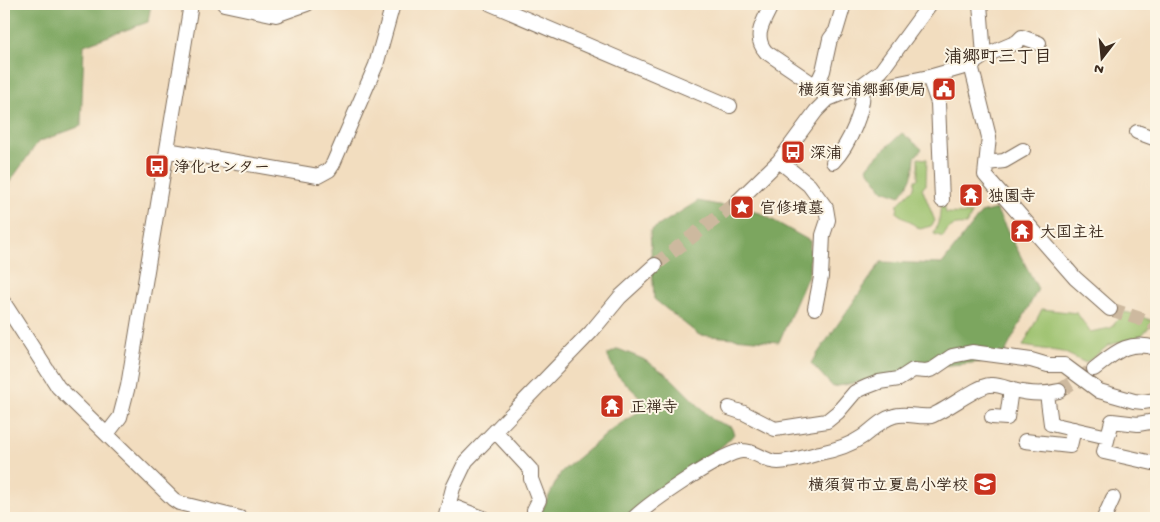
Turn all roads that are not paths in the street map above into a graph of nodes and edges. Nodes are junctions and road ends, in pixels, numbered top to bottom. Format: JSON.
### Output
{"nodes":[{"id":1,"x":191,"y":4,"type":"edge"},
{"id":2,"x":224,"y":4,"type":"edge"},
{"id":3,"x":307,"y":4,"type":"edge"},
{"id":4,"x":393,"y":4,"type":"edge"},
{"id":5,"x":491,"y":4,"type":"edge"},
{"id":6,"x":772,"y":4,"type":"edge"},
{"id":7,"x":844,"y":4,"type":"edge"},
{"id":8,"x":930,"y":4,"type":"edge"},
{"id":9,"x":980,"y":4,"type":"edge"},
{"id":10,"x":1039,"y":43,"type":"dead end"},
{"id":11,"x":984,"y":56,"type":"junction"},
{"id":12,"x":970,"y":65,"type":"junction"},
{"id":13,"x":929,"y":78,"type":"junction"},
{"id":14,"x":864,"y":84,"type":"junction"},
{"id":15,"x":816,"y":86,"type":"junction"},
{"id":16,"x":828,"y":99,"type":"junction"},
{"id":17,"x":730,"y":106,"type":"dead end"},
{"id":18,"x":1137,"y":132,"type":"dead end"},
{"id":19,"x":1156,"y":139,"type":"edge"},
{"id":20,"x":167,"y":150,"type":"junction"},
{"id":21,"x":1024,"y":150,"type":"dead end"},
{"id":22,"x":779,"y":161,"type":"junction"},
{"id":23,"x":833,"y":162,"type":"dead end"},
{"id":24,"x":987,"y":163,"type":"junction"},
{"id":25,"x":942,"y":200,"type":"dead end"},
{"id":26,"x":738,"y":202,"type":"tunnel mouth"},
{"id":27,"x":655,"y":265,"type":"tunnel mouth"},
{"id":28,"x":4,"y":303,"type":"edge"},
{"id":29,"x":815,"y":308,"type":"dead end"},
{"id":30,"x":1110,"y":309,"type":"tunnel mouth"},
{"id":31,"x":1156,"y":346,"type":"edge"},
{"id":32,"x":1094,"y":369,"type":"tunnel mouth"},
{"id":33,"x":1011,"y":389,"type":"junction"},
{"id":34,"x":1156,"y":400,"type":"edge"},
{"id":35,"x":729,"y":408,"type":"dead end"},
{"id":36,"x":992,"y":417,"type":"dead end"},
{"id":37,"x":1156,"y":424,"type":"edge"},
{"id":38,"x":1074,"y":429,"type":"junction"},
{"id":39,"x":495,"y":430,"type":"junction"},
{"id":40,"x":107,"y":434,"type":"junction"},
{"id":41,"x":1108,"y":437,"type":"junction"},
{"id":42,"x":1025,"y":441,"type":"dead end"},
{"id":43,"x":1156,"y":461,"type":"edge"},
{"id":44,"x":1112,"y":498,"type":"dead end"},
{"id":45,"x":534,"y":510,"type":"dead end"},
{"id":46,"x":447,"y":512,"type":"edge"},
{"id":47,"x":198,"y":513,"type":"edge"},
{"id":48,"x":240,"y":518,"type":"edge"},
{"id":49,"x":483,"y":518,"type":"edge"},
{"id":50,"x":634,"y":518,"type":"edge"},
{"id":51,"x":1104,"y":518,"type":"edge"}],
"edges":[{"from":1,"to":20,"type":"street"},
{"from":2,"to":3,"type":"street"},
{"from":4,"to":20,"type":"street"},
{"from":5,"to":17,"type":"street"},
{"from":6,"to":15,"type":"street"},
{"from":7,"to":15,"type":"street"},
{"from":8,"to":14,"type":"street"},
{"from":9,"to":11,"type":"street"},
{"from":10,"to":11,"type":"street"},
{"from":11,"to":12,"type":"street"},
{"from":12,"to":13,"type":"street"},
{"from":12,"to":24,"type":"street"},
{"from":13,"to":14,"type":"street"},
{"from":13,"to":25,"type":"street"},
{"from":14,"to":16,"type":"street"},
{"from":14,"to":23,"type":"street"},
{"from":15,"to":16,"type":"street"},
{"from":16,"to":22,"type":"street"},
{"from":18,"to":19,"type":"street"},
{"from":20,"to":40,"type":"street"},
{"from":21,"to":24,"type":"street"},
{"from":22,"to":26,"type":"street"},
{"from":22,"to":29,"type":"street"},
{"from":24,"to":30,"type":"street"},
{"from":27,"to":39,"type":"street"},
{"from":28,"to":40,"type":"street"},
{"from":31,"to":32,"type":"street"},
{"from":33,"to":36,"type":"street"},
{"from":33,"to":38,"type":"street"},
{"from":33,"to":50,"type":"street"},
{"from":34,"to":35,"type":"street"},
{"from":37,"to":41,"type":"street"},
{"from":38,"to":41,"type":"street"},
{"from":38,"to":42,"type":"street"},
{"from":39,"to":45,"type":"street"},
{"from":39,"to":46,"type":"street"},
{"from":40,"to":47,"type":"street"},
{"from":41,"to":43,"type":"street"},
{"from":44,"to":51,"type":"street"},
{"from":46,"to":49,"type":"street"},
{"from":47,"to":48,"type":"street"}]}
